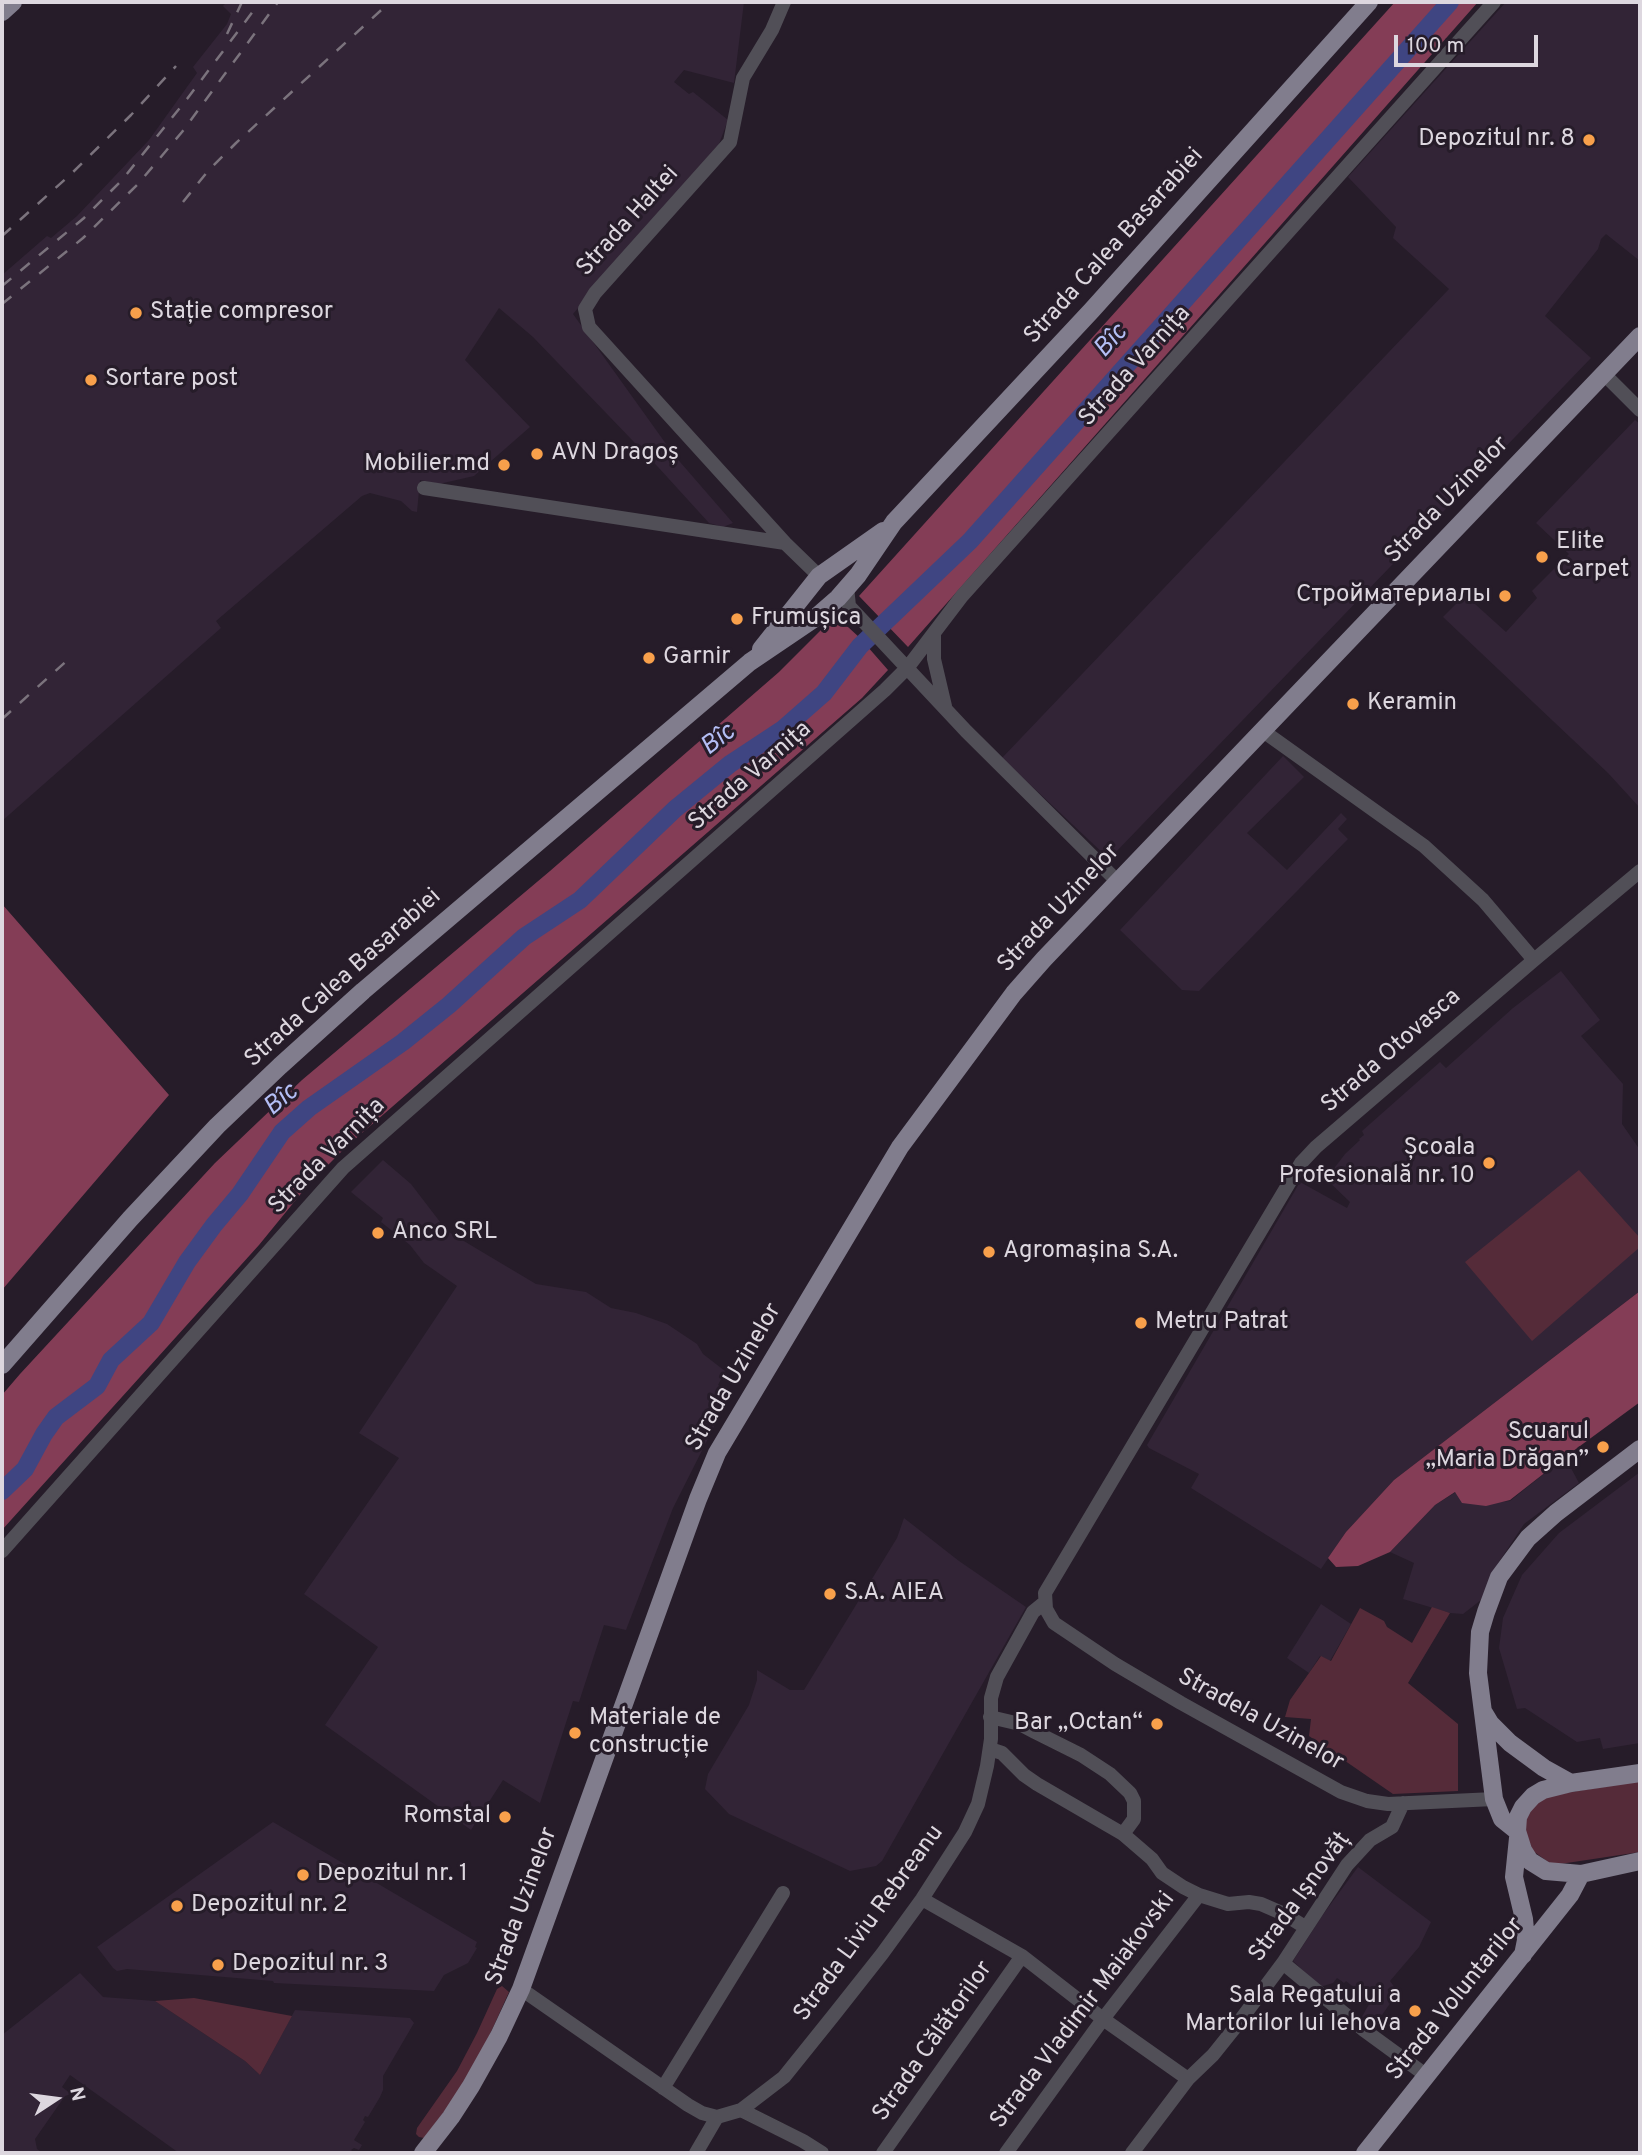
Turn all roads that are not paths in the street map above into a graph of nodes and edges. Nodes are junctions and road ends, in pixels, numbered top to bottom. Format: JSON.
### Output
{"nodes":[{"id":1,"x":13,"y":2,"type":"edge"},
{"id":2,"x":784,"y":2,"type":"edge"},
{"id":3,"x":1369,"y":2,"type":"edge"},
{"id":4,"x":1494,"y":2,"type":"edge"},
{"id":5,"x":2,"y":12,"type":"edge"},
{"id":6,"x":1640,"y":336,"type":"edge"},
{"id":7,"x":1603,"y":373,"type":"junction"},
{"id":8,"x":1640,"y":410,"type":"edge"},
{"id":9,"x":424,"y":488,"type":"dead end"},
{"id":10,"x":894,"y":522,"type":"junction"},
{"id":11,"x":785,"y":543,"type":"junction"},
{"id":12,"x":820,"y":577,"type":"junction"},
{"id":13,"x":847,"y":587,"type":"junction"},
{"id":14,"x":829,"y":606,"type":"junction"},
{"id":15,"x":852,"y":610,"type":"junction"},
{"id":16,"x":934,"y":632,"type":"junction"},
{"id":17,"x":750,"y":662,"type":"junction"},
{"id":18,"x":903,"y":663,"type":"junction"},
{"id":19,"x":885,"y":690,"type":"junction"},
{"id":20,"x":929,"y":692,"type":"junction"},
{"id":21,"x":947,"y":710,"type":"junction"},
{"id":22,"x":1263,"y":731,"type":"junction"},
{"id":23,"x":1640,"y":871,"type":"edge"},
{"id":24,"x":1118,"y":882,"type":"junction"},
{"id":25,"x":1534,"y":960,"type":"junction"},
{"id":26,"x":2,"y":1365,"type":"edge"},
{"id":27,"x":1640,"y":1449,"type":"edge"},
{"id":28,"x":2,"y":1551,"type":"edge"},
{"id":29,"x":1045,"y":1598,"type":"junction"},
{"id":30,"x":1481,"y":1707,"type":"junction"},
{"id":31,"x":990,"y":1717,"type":"junction"},
{"id":32,"x":990,"y":1749,"type":"junction"},
{"id":33,"x":1640,"y":1773,"type":"edge"},
{"id":34,"x":1571,"y":1783,"type":"junction"},
{"id":35,"x":1533,"y":1796,"type":"junction"},
{"id":36,"x":1494,"y":1799,"type":"junction"},
{"id":37,"x":1403,"y":1803,"type":"junction"},
{"id":38,"x":1123,"y":1834,"type":"junction"},
{"id":39,"x":1517,"y":1835,"type":"junction"},
{"id":40,"x":1640,"y":1861,"type":"edge"},
{"id":41,"x":1581,"y":1874,"type":"junction"},
{"id":42,"x":783,"y":1893,"type":"dead end"},
{"id":43,"x":1199,"y":1895,"type":"junction"},
{"id":44,"x":922,"y":1899,"type":"junction"},
{"id":45,"x":1305,"y":1927,"type":"junction"},
{"id":46,"x":1523,"y":1955,"type":"junction"},
{"id":47,"x":1022,"y":1956,"type":"junction"},
{"id":48,"x":1283,"y":1962,"type":"junction"},
{"id":49,"x":521,"y":1989,"type":"junction"},
{"id":50,"x":1103,"y":2020,"type":"junction"},
{"id":51,"x":1427,"y":2076,"type":"junction"},
{"id":52,"x":1188,"y":2079,"type":"junction"},
{"id":53,"x":663,"y":2088,"type":"junction"},
{"id":54,"x":741,"y":2110,"type":"junction"},
{"id":55,"x":717,"y":2117,"type":"junction"},
{"id":56,"x":423,"y":2153,"type":"edge"},
{"id":57,"x":696,"y":2153,"type":"edge"},
{"id":58,"x":822,"y":2153,"type":"edge"},
{"id":59,"x":883,"y":2153,"type":"edge"},
{"id":60,"x":1006,"y":2153,"type":"edge"},
{"id":61,"x":1132,"y":2153,"type":"edge"},
{"id":62,"x":1365,"y":2153,"type":"edge"}],
"edges":[{"from":1,"to":5,"type":"main road"},
{"from":2,"to":11,"type":"street","name":"Strada Haltei"},
{"from":3,"to":10,"type":"main road","name":"Strada Calea Basarabiei"},
{"from":4,"to":16,"type":"street","name":"Strada Varnița"},
{"from":6,"to":7,"type":"main road","name":"Strada Uzinelor"},
{"from":7,"to":8,"type":"street"},
{"from":7,"to":22,"type":"main road","name":"Strada Uzinelor"},
{"from":9,"to":11,"type":"street"},
{"from":10,"to":12,"type":"main road","name":"Strada Calea Basarabiei"},
{"from":10,"to":13,"type":"main road","name":"Strada Calea Basarabiei"},
{"from":11,"to":12,"type":"street","name":"Strada Haltei"},
{"from":12,"to":13,"type":"main road"},
{"from":12,"to":14,"type":"main road"},
{"from":12,"to":17,"type":"main road","name":"Strada Calea Basarabiei"},
{"from":13,"to":14,"type":"main road","name":"Strada Calea Basarabiei"},
{"from":13,"to":15,"type":"street"},
{"from":14,"to":15,"type":"street"},
{"from":14,"to":17,"type":"main road","name":"Strada Calea Basarabiei"},
{"from":15,"to":18,"type":"street"},
{"from":16,"to":18,"type":"street","name":"Strada Varnița"},
{"from":16,"to":21,"type":"street"},
{"from":17,"to":26,"type":"main road","name":"Strada Calea Basarabiei"},
{"from":18,"to":19,"type":"street","name":"Strada Varnița"},
{"from":18,"to":20,"type":"street"},
{"from":19,"to":20,"type":"street"},
{"from":19,"to":28,"type":"street","name":"Strada Varnița"},
{"from":20,"to":21,"type":"street"},
{"from":21,"to":24,"type":"street"},
{"from":22,"to":24,"type":"main road","name":"Strada Uzinelor"},
{"from":22,"to":25,"type":"street"},
{"from":23,"to":25,"type":"street","name":"Strada Otovasca"},
{"from":24,"to":49,"type":"main road","name":"Strada Uzinelor"},
{"from":25,"to":29,"type":"street","name":"Strada Otovasca"},
{"from":27,"to":30,"type":"main road"},
{"from":29,"to":31,"type":"street","name":"Strada Liviu Rebreanu"},
{"from":29,"to":37,"type":"street","name":"Stradela Uzinelor"},
{"from":30,"to":34,"type":"main road"},
{"from":30,"to":36,"type":"main road"},
{"from":31,"to":32,"type":"street","name":"Strada Liviu Rebreanu"},
{"from":31,"to":38,"type":"street"},
{"from":32,"to":38,"type":"street"},
{"from":32,"to":44,"type":"street","name":"Strada Liviu Rebreanu"},
{"from":33,"to":34,"type":"main road"},
{"from":34,"to":35,"type":"main road"},
{"from":35,"to":36,"type":"main road"},
{"from":35,"to":39,"type":"main road"},
{"from":36,"to":37,"type":"street","name":"Stradela Uzinelor"},
{"from":36,"to":39,"type":"main road"},
{"from":37,"to":45,"type":"street","name":"Strada Ișnovăț"},
{"from":38,"to":43,"type":"street"},
{"from":39,"to":41,"type":"main road"},
{"from":39,"to":46,"type":"main road"},
{"from":40,"to":41,"type":"main road"},
{"from":41,"to":46,"type":"main road","name":"Strada Voluntarilor"},
{"from":42,"to":53,"type":"street"},
{"from":43,"to":45,"type":"street"},
{"from":43,"to":50,"type":"street","name":"Strada Vladimir Maiakovski"},
{"from":44,"to":47,"type":"street"},
{"from":44,"to":54,"type":"street","name":"Strada Liviu Rebreanu"},
{"from":45,"to":48,"type":"street","name":"Strada Ișnovăț"},
{"from":46,"to":51,"type":"main road","name":"Strada Voluntarilor"},
{"from":47,"to":50,"type":"street"},
{"from":47,"to":59,"type":"street","name":"Strada Călătorilor"},
{"from":48,"to":51,"type":"street"},
{"from":48,"to":52,"type":"street","name":"Strada Ișnovăț"},
{"from":49,"to":53,"type":"street"},
{"from":49,"to":56,"type":"main road","name":"Strada Uzinelor"},
{"from":50,"to":52,"type":"street"},
{"from":50,"to":60,"type":"street","name":"Strada Vladimir Maiakovski"},
{"from":51,"to":62,"type":"main road","name":"Strada Voluntarilor"},
{"from":52,"to":61,"type":"street","name":"Strada Ișnovăț"},
{"from":53,"to":55,"type":"street"},
{"from":54,"to":55,"type":"street","name":"Strada Liviu Rebreanu"},
{"from":54,"to":58,"type":"street"},
{"from":55,"to":57,"type":"street"}]}
